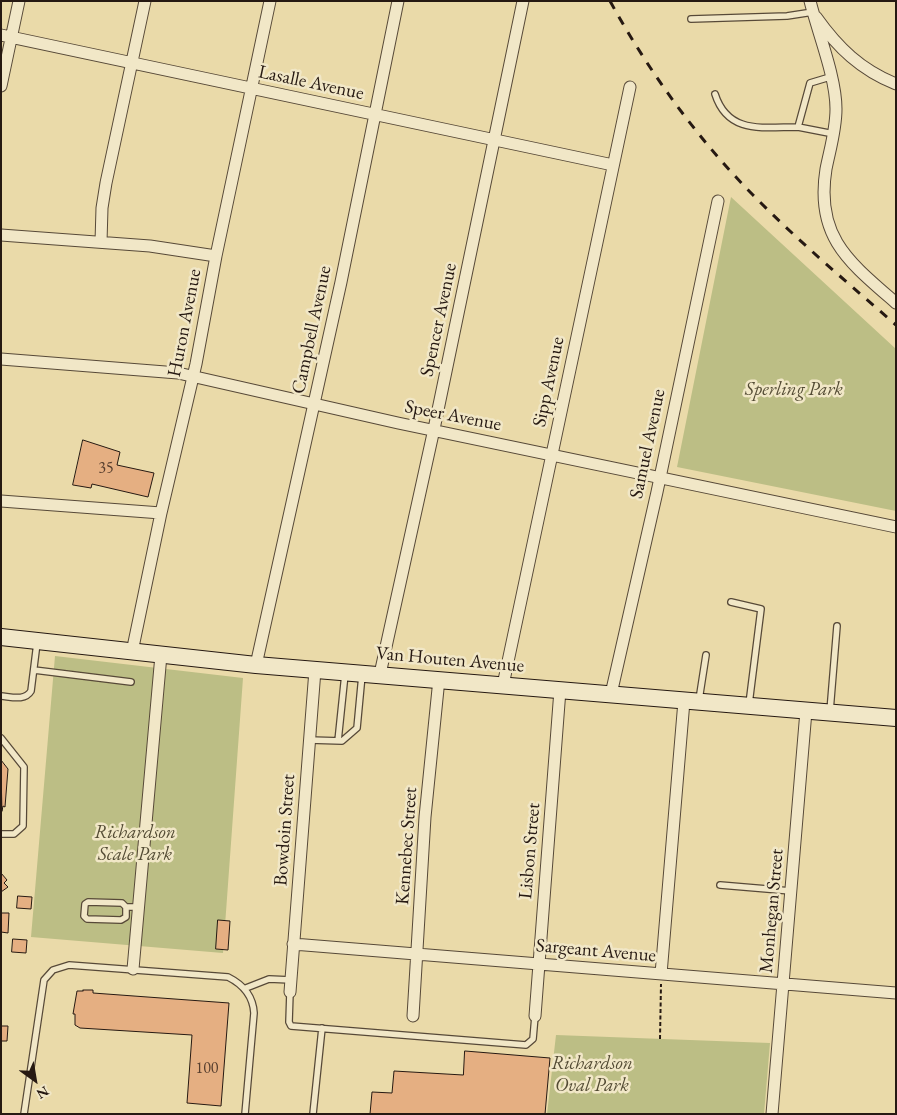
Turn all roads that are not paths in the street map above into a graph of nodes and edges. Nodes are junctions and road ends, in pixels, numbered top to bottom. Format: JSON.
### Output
{"nodes":[{"id":1,"x":19,"y":1,"type":"edge"},
{"id":2,"x":145,"y":1,"type":"edge"},
{"id":3,"x":270,"y":1,"type":"edge"},
{"id":4,"x":398,"y":1,"type":"edge"},
{"id":5,"x":523,"y":1,"type":"edge"},
{"id":6,"x":811,"y":7,"type":"edge"},
{"id":7,"x":691,"y":19,"type":"dead end"},
{"id":8,"x":6,"y":36,"type":"edge"},
{"id":9,"x":132,"y":62,"type":"junction"},
{"id":10,"x":830,"y":77,"type":"junction"},
{"id":11,"x":896,"y":84,"type":"edge"},
{"id":12,"x":1,"y":86,"type":"edge"},
{"id":13,"x":630,"y":87,"type":"dead end"},
{"id":14,"x":252,"y":88,"type":"junction"},
{"id":15,"x":715,"y":94,"type":"dead end"},
{"id":16,"x":374,"y":114,"type":"junction"},
{"id":17,"x":798,"y":127,"type":"junction"},
{"id":18,"x":834,"y":134,"type":"junction"},
{"id":19,"x":495,"y":140,"type":"junction"},
{"id":20,"x":613,"y":165,"type":"junction"},
{"id":21,"x":718,"y":201,"type":"dead end"},
{"id":22,"x":1,"y":235,"type":"edge"},
{"id":23,"x":101,"y":242,"type":"junction"},
{"id":24,"x":216,"y":256,"type":"junction"},
{"id":25,"x":896,"y":303,"type":"edge"},
{"id":26,"x":1,"y":359,"type":"edge"},
{"id":27,"x":192,"y":376,"type":"junction"},
{"id":28,"x":315,"y":402,"type":"junction"},
{"id":29,"x":434,"y":429,"type":"junction"},
{"id":30,"x":551,"y":454,"type":"junction"},
{"id":31,"x":660,"y":476,"type":"junction"},
{"id":32,"x":1,"y":501,"type":"edge"},
{"id":33,"x":161,"y":513,"type":"junction"},
{"id":34,"x":896,"y":527,"type":"edge"},
{"id":35,"x":731,"y":602,"type":"dead end"},
{"id":36,"x":837,"y":626,"type":"dead end"},
{"id":37,"x":1,"y":637,"type":"edge"},
{"id":38,"x":37,"y":640,"type":"junction"},
{"id":39,"x":132,"y":652,"type":"junction"},
{"id":40,"x":706,"y":654,"type":"dead end"},
{"id":41,"x":161,"y":655,"type":"junction"},
{"id":42,"x":256,"y":665,"type":"junction"},
{"id":43,"x":34,"y":670,"type":"junction"},
{"id":44,"x":315,"y":670,"type":"junction"},
{"id":45,"x":345,"y":672,"type":"junction"},
{"id":46,"x":362,"y":673,"type":"junction"},
{"id":47,"x":380,"y":674,"type":"junction"},
{"id":48,"x":439,"y":679,"type":"junction"},
{"id":49,"x":131,"y":682,"type":"dead end"},
{"id":50,"x":503,"y":685,"type":"junction"},
{"id":51,"x":560,"y":690,"type":"junction"},
{"id":52,"x":611,"y":694,"type":"junction"},
{"id":53,"x":1,"y":696,"type":"edge"},
{"id":54,"x":691,"y":701,"type":"junction"},
{"id":55,"x":749,"y":706,"type":"junction"},
{"id":56,"x":806,"y":711,"type":"junction"},
{"id":57,"x":829,"y":713,"type":"junction"},
{"id":58,"x":896,"y":718,"type":"edge"},
{"id":59,"x":1,"y":738,"type":"edge"},
{"id":60,"x":309,"y":740,"type":"junction"},
{"id":61,"x":338,"y":741,"type":"junction"},
{"id":62,"x":1,"y":834,"type":"edge"},
{"id":63,"x":720,"y":885,"type":"dead end"},
{"id":64,"x":791,"y":892,"type":"junction"},
{"id":65,"x":126,"y":907,"type":"junction"},
{"id":66,"x":138,"y":907,"type":"junction"},
{"id":67,"x":293,"y":944,"type":"junction"},
{"id":68,"x":417,"y":954,"type":"junction"},
{"id":69,"x":538,"y":964,"type":"junction"},
{"id":70,"x":133,"y":969,"type":"junction"},
{"id":71,"x":661,"y":974,"type":"junction"},
{"id":72,"x":291,"y":980,"type":"junction"},
{"id":73,"x":784,"y":984,"type":"junction"},
{"id":74,"x":246,"y":988,"type":"junction"},
{"id":75,"x":290,"y":992,"type":"joint"},
{"id":76,"x":896,"y":993,"type":"edge"},
{"id":77,"x":413,"y":1016,"type":"dead end"},
{"id":78,"x":535,"y":1016,"type":"joint"},
{"id":79,"x":322,"y":1028,"type":"junction"},
{"id":80,"x":24,"y":1114,"type":"edge"},
{"id":81,"x":245,"y":1114,"type":"edge"},
{"id":82,"x":313,"y":1114,"type":"edge"},
{"id":83,"x":772,"y":1114,"type":"edge"}],
"edges":[{"from":1,"to":8,"type":"street"},
{"from":2,"to":9,"type":"street"},
{"from":3,"to":14,"type":"street","name":"Huron Avenue"},
{"from":4,"to":16,"type":"street","name":"Campbell Avenue"},
{"from":5,"to":19,"type":"street","name":"Spencer Avenue"},
{"from":6,"to":7,"type":"lane"},
{"from":6,"to":10,"type":"street"},
{"from":6,"to":11,"type":"street"},
{"from":8,"to":9,"type":"street","name":"Lasalle Avenue"},
{"from":8,"to":12,"type":"street"},
{"from":9,"to":14,"type":"street","name":"Lasalle Avenue"},
{"from":9,"to":23,"type":"street"},
{"from":10,"to":17,"type":"lane"},
{"from":10,"to":18,"type":"street"},
{"from":13,"to":20,"type":"street","name":"Sipp Avenue"},
{"from":14,"to":16,"type":"street","name":"Lasalle Avenue"},
{"from":14,"to":24,"type":"street","name":"Huron Avenue"},
{"from":15,"to":17,"type":"lane"},
{"from":16,"to":19,"type":"street","name":"Lasalle Avenue"},
{"from":16,"to":28,"type":"street","name":"Campbell Avenue"},
{"from":17,"to":18,"type":"lane"},
{"from":18,"to":25,"type":"street"},
{"from":19,"to":20,"type":"street","name":"Lasalle Avenue"},
{"from":19,"to":29,"type":"street","name":"Spencer Avenue"},
{"from":20,"to":30,"type":"street","name":"Sipp Avenue"},
{"from":21,"to":31,"type":"street","name":"Samuel Avenue"},
{"from":22,"to":23,"type":"street"},
{"from":23,"to":24,"type":"street"},
{"from":24,"to":27,"type":"street","name":"Huron Avenue"},
{"from":26,"to":27,"type":"street","name":"Speer Avenue"},
{"from":27,"to":28,"type":"street","name":"Speer Avenue"},
{"from":27,"to":33,"type":"street","name":"Huron Avenue"},
{"from":28,"to":29,"type":"street","name":"Speer Avenue"},
{"from":28,"to":42,"type":"street","name":"Campbell Avenue"},
{"from":29,"to":30,"type":"street","name":"Speer Avenue"},
{"from":29,"to":47,"type":"street","name":"Spencer Avenue"},
{"from":30,"to":31,"type":"street","name":"Speer Avenue"},
{"from":30,"to":50,"type":"street","name":"Sipp Avenue"},
{"from":31,"to":34,"type":"street","name":"Speer Avenue"},
{"from":31,"to":52,"type":"street","name":"Samuel Avenue"},
{"from":32,"to":33,"type":"street"},
{"from":33,"to":39,"type":"street","name":"Huron Avenue"},
{"from":35,"to":55,"type":"lane"},
{"from":36,"to":57,"type":"lane"},
{"from":37,"to":38,"type":"main road","name":"Van Houten Avenue"},
{"from":38,"to":39,"type":"main road","name":"Van Houten Avenue"},
{"from":38,"to":43,"type":"lane"},
{"from":39,"to":41,"type":"main road","name":"Van Houten Avenue"},
{"from":40,"to":54,"type":"lane"},
{"from":41,"to":42,"type":"main road","name":"Van Houten Avenue"},
{"from":41,"to":66,"type":"street"},
{"from":42,"to":44,"type":"main road","name":"Van Houten Avenue"},
{"from":43,"to":49,"type":"lane"},
{"from":43,"to":53,"type":"lane"},
{"from":44,"to":45,"type":"main road","name":"Van Houten Avenue"},
{"from":44,"to":60,"type":"street","name":"Bowdoin Street"},
{"from":45,"to":46,"type":"main road","name":"Van Houten Avenue"},
{"from":45,"to":61,"type":"lane"},
{"from":46,"to":47,"type":"main road","name":"Van Houten Avenue"},
{"from":46,"to":61,"type":"lane"},
{"from":47,"to":48,"type":"main road","name":"Van Houten Avenue"},
{"from":48,"to":50,"type":"main road","name":"Van Houten Avenue"},
{"from":48,"to":68,"type":"street","name":"Kennebec Street"},
{"from":50,"to":51,"type":"main road","name":"Van Houten Avenue"},
{"from":51,"to":52,"type":"main road","name":"Van Houten Avenue"},
{"from":51,"to":69,"type":"street","name":"Lisbon Street"},
{"from":52,"to":54,"type":"main road","name":"Van Houten Avenue"},
{"from":54,"to":55,"type":"main road","name":"Van Houten Avenue"},
{"from":54,"to":71,"type":"street"},
{"from":55,"to":56,"type":"main road","name":"Van Houten Avenue"},
{"from":56,"to":57,"type":"main road","name":"Van Houten Avenue"},
{"from":56,"to":64,"type":"street","name":"Monhegan Street"},
{"from":57,"to":58,"type":"main road","name":"Van Houten Avenue"},
{"from":59,"to":62,"type":"lane"},
{"from":60,"to":61,"type":"lane"},
{"from":60,"to":67,"type":"street","name":"Bowdoin Street"},
{"from":63,"to":64,"type":"lane"},
{"from":64,"to":73,"type":"street","name":"Monhegan Street"},
{"from":65,"to":65,"type":"lane"},
{"from":65,"to":66,"type":"lane"},
{"from":66,"to":70,"type":"street"},
{"from":67,"to":68,"type":"street","name":"Sargeant Avenue"},
{"from":67,"to":72,"type":"street","name":"Bowdoin Street"},
{"from":68,"to":69,"type":"street","name":"Sargeant Avenue"},
{"from":68,"to":77,"type":"street","name":"Kennebec Street"},
{"from":69,"to":71,"type":"street","name":"Sargeant Avenue"},
{"from":69,"to":78,"type":"street","name":"Lisbon Street"},
{"from":70,"to":74,"type":"lane"},
{"from":70,"to":80,"type":"lane"},
{"from":71,"to":73,"type":"street","name":"Sargeant Avenue"},
{"from":72,"to":74,"type":"lane"},
{"from":72,"to":75,"type":"street","name":"Bowdoin Street"},
{"from":73,"to":76,"type":"street","name":"Sargeant Avenue"},
{"from":73,"to":83,"type":"street","name":"Monhegan Street"},
{"from":74,"to":81,"type":"lane"},
{"from":75,"to":79,"type":"lane"},
{"from":78,"to":79,"type":"lane"},
{"from":79,"to":82,"type":"lane"}]}
